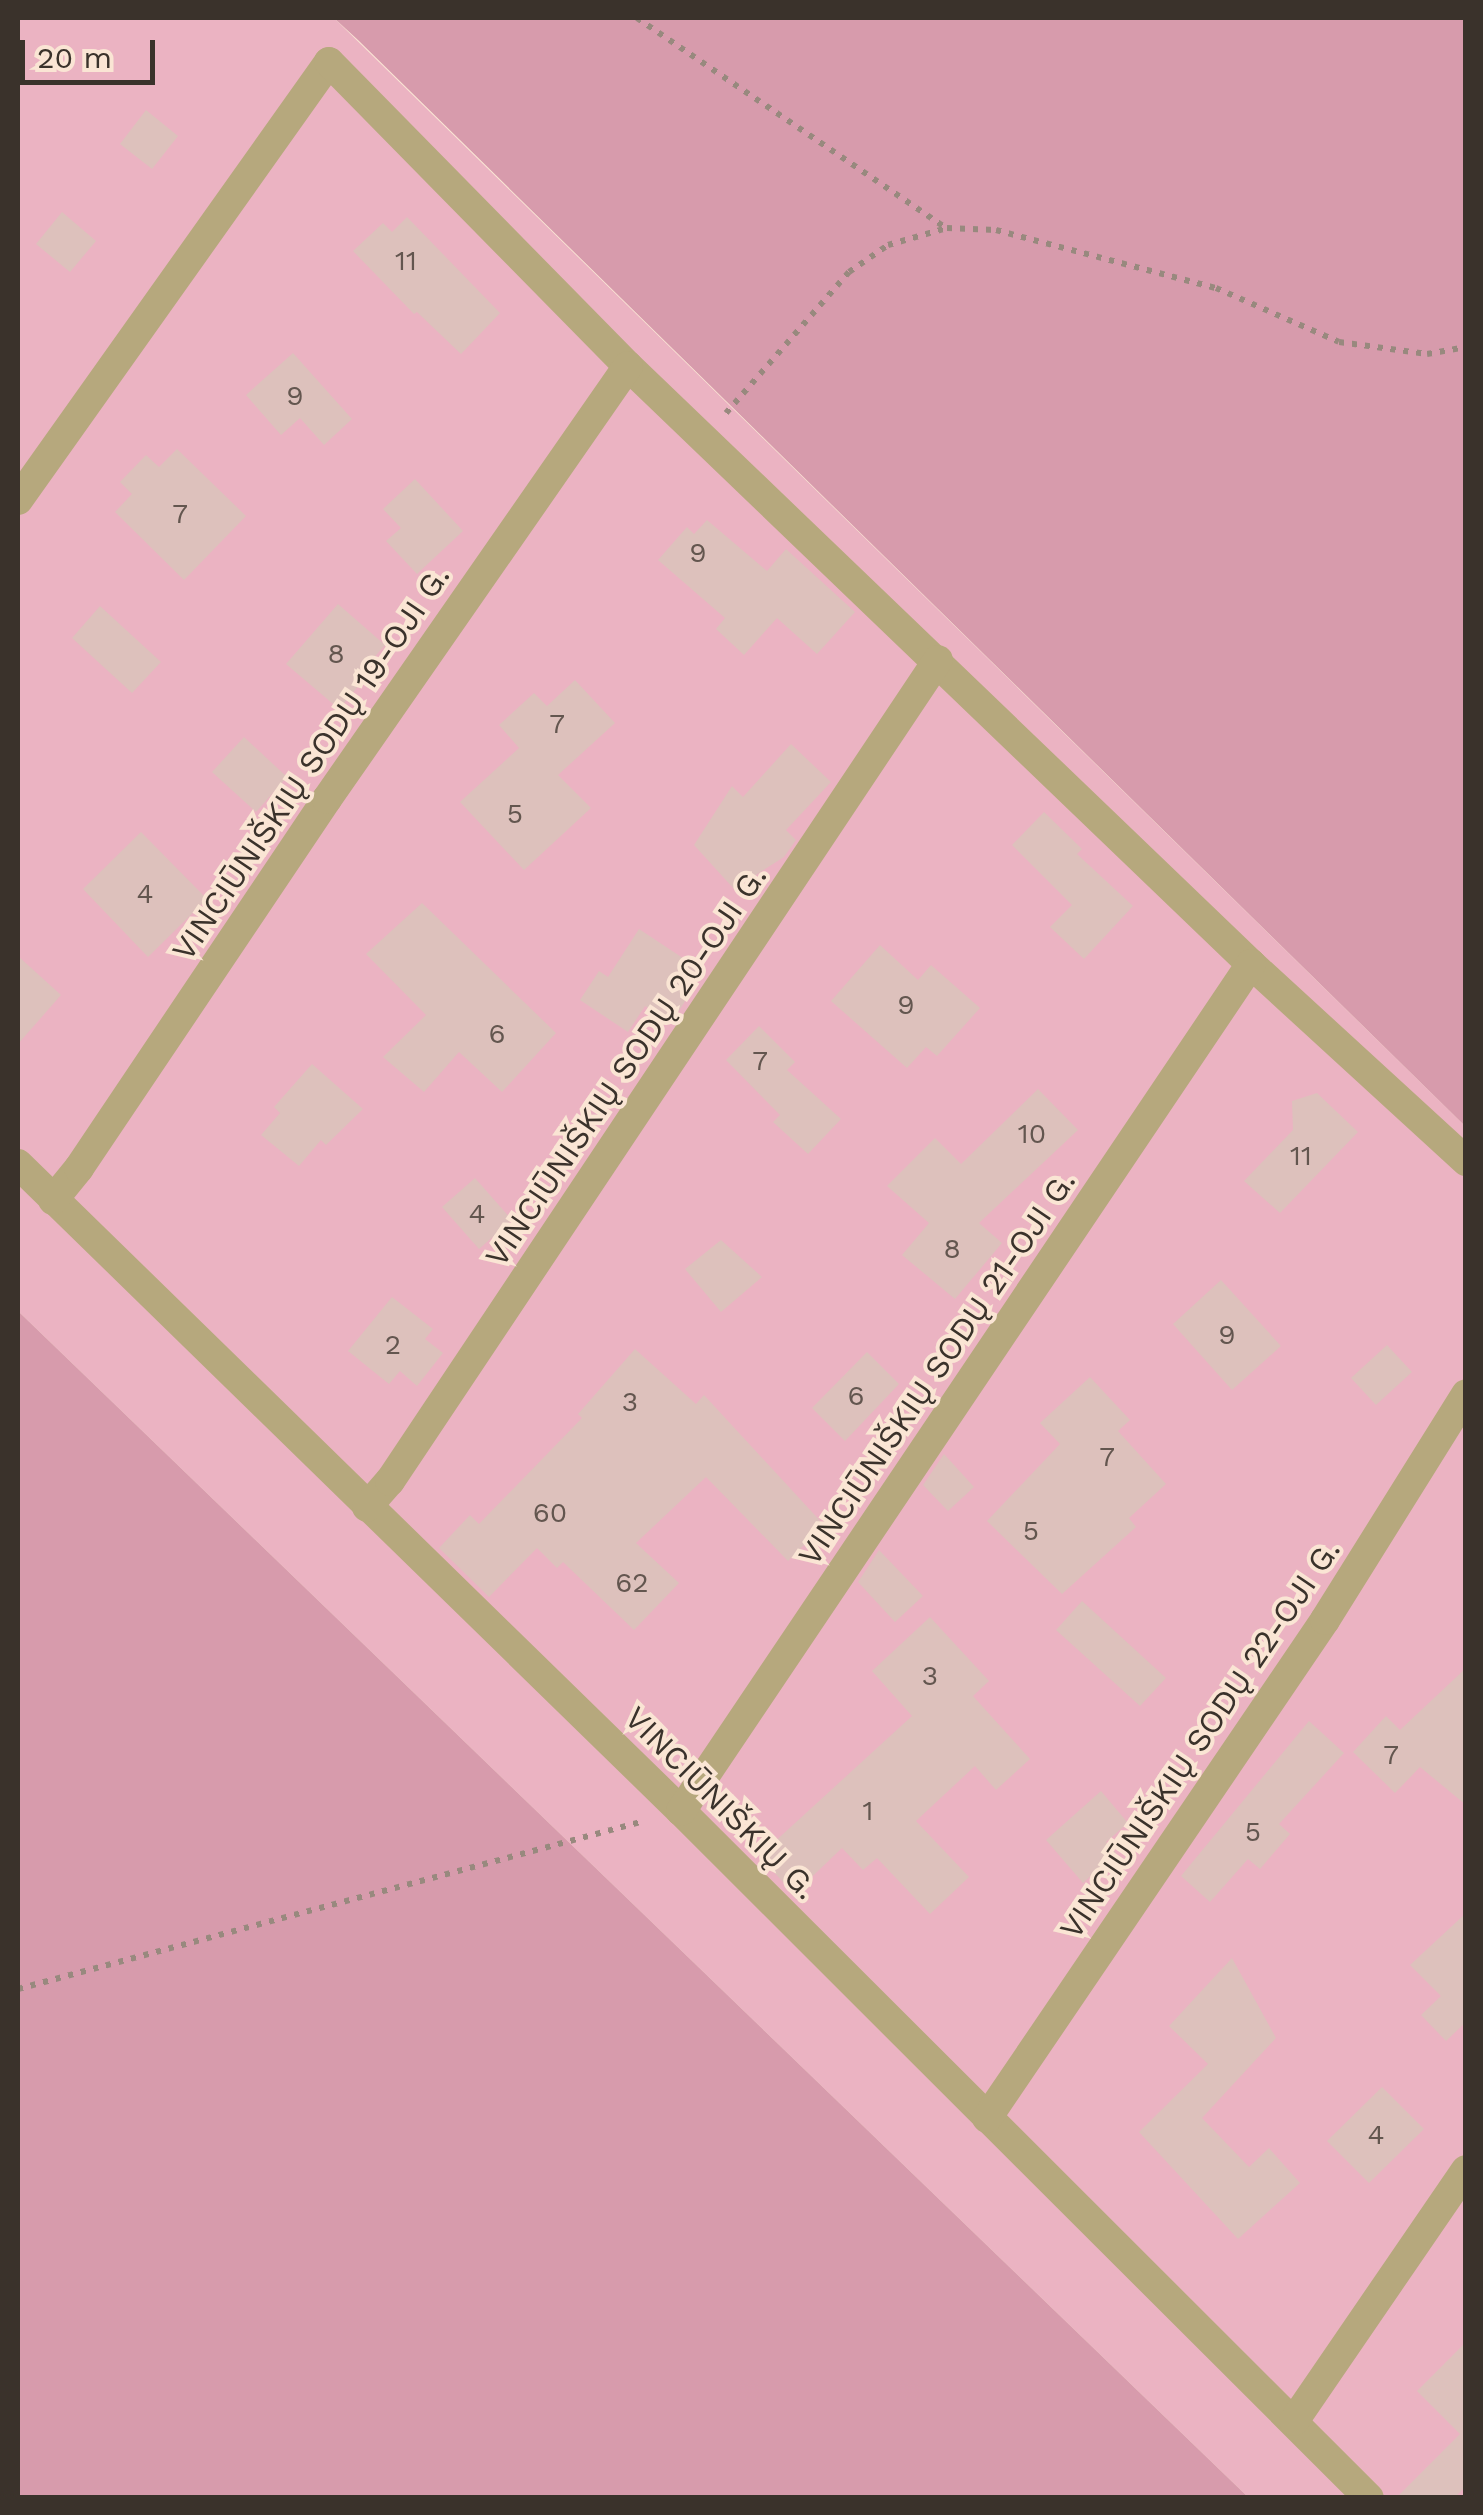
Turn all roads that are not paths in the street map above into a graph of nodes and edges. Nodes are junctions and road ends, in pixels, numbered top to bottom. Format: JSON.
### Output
{"nodes":[{"id":1,"x":628,"y":366,"type":"junction"},
{"id":2,"x":18,"y":500,"type":"edge"},
{"id":3,"x":938,"y":660,"type":"junction"},
{"id":4,"x":1251,"y":964,"type":"junction"},
{"id":5,"x":1466,"y":1162,"type":"edge"},
{"id":6,"x":18,"y":1164,"type":"edge"},
{"id":7,"x":53,"y":1200,"type":"junction"},
{"id":8,"x":1466,"y":1394,"type":"edge"},
{"id":9,"x":367,"y":1507,"type":"junction"},
{"id":10,"x":680,"y":1811,"type":"junction"},
{"id":11,"x":987,"y":2118,"type":"junction"},
{"id":12,"x":1466,"y":2170,"type":"edge"},
{"id":13,"x":1294,"y":2421,"type":"junction"},
{"id":14,"x":1369,"y":2498,"type":"edge"}],
"edges":[{"from":1,"to":2,"type":"street"},
{"from":1,"to":3,"type":"street"},
{"from":1,"to":7,"type":"street","name":"VINCIŪNIŠKIŲ SODŲ 19-OJI G."},
{"from":3,"to":4,"type":"street"},
{"from":3,"to":9,"type":"street","name":"VINCIŪNIŠKIŲ SODŲ 20-OJI G."},
{"from":4,"to":5,"type":"street"},
{"from":4,"to":10,"type":"street","name":"VINCIŪNIŠKIŲ SODŲ 21-OJI G."},
{"from":6,"to":7,"type":"street","name":"VINCIŪNIŠKIŲ G."},
{"from":7,"to":9,"type":"street","name":"VINCIŪNIŠKIŲ G."},
{"from":8,"to":11,"type":"street","name":"VINCIŪNIŠKIŲ SODŲ 22-OJI G."},
{"from":9,"to":10,"type":"street","name":"VINCIŪNIŠKIŲ G."},
{"from":10,"to":11,"type":"street","name":"VINCIŪNIŠKIŲ G."},
{"from":11,"to":13,"type":"street","name":"VINCIŪNIŠKIŲ G."},
{"from":12,"to":13,"type":"street"},
{"from":13,"to":14,"type":"street","name":"VINCIŪNIŠKIŲ G."}]}
